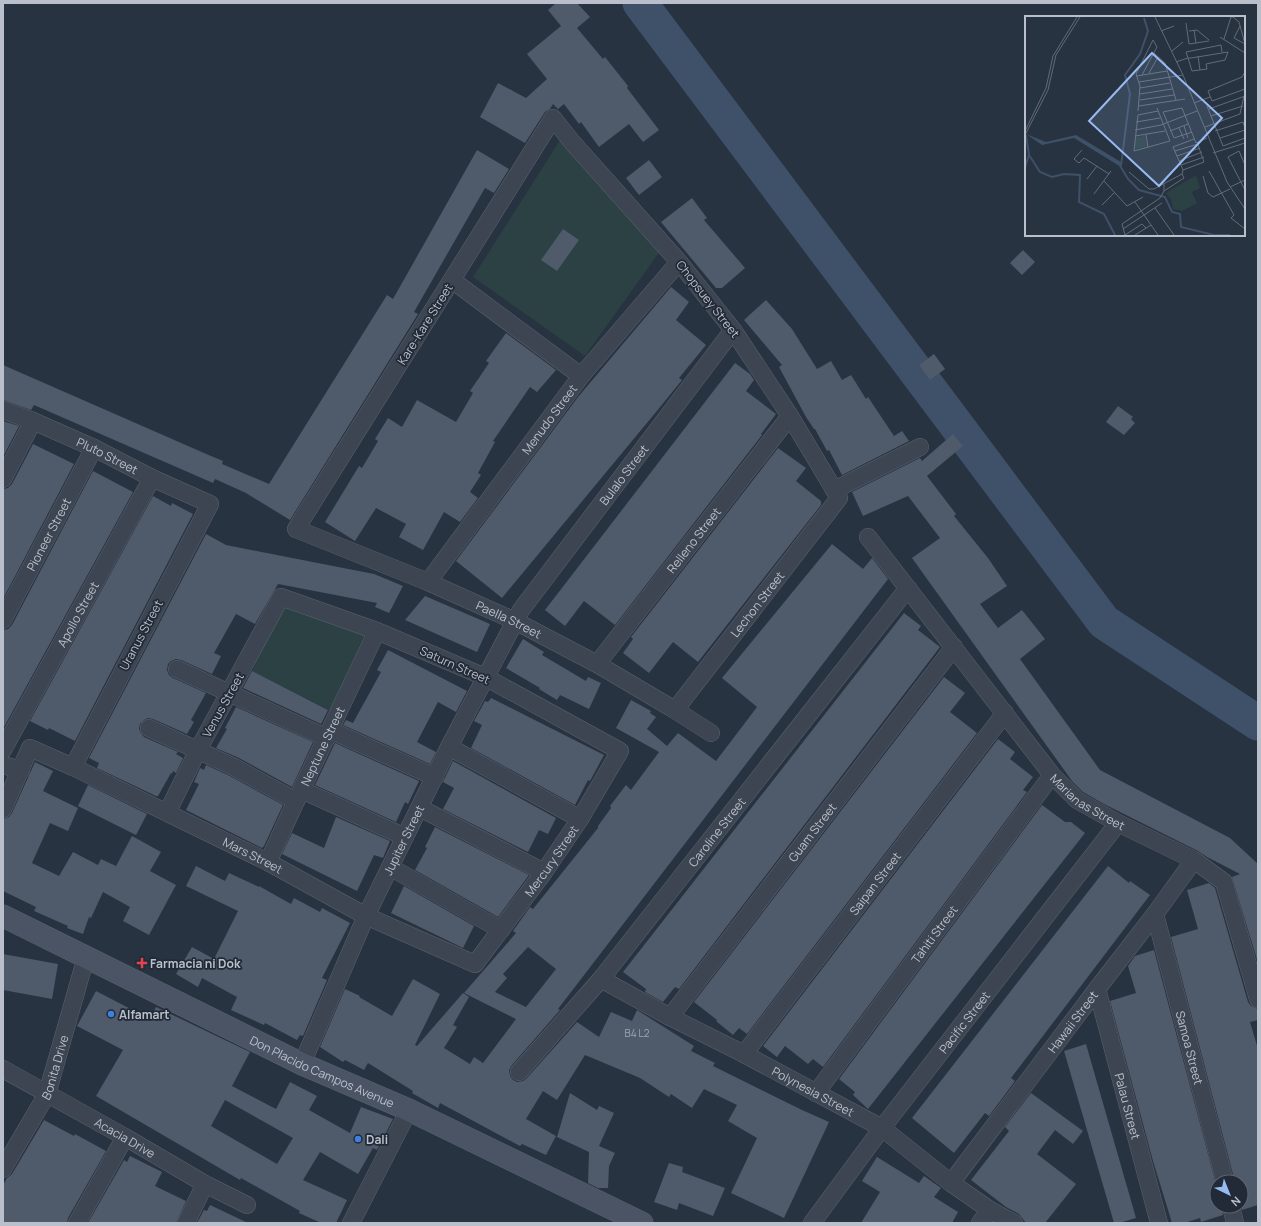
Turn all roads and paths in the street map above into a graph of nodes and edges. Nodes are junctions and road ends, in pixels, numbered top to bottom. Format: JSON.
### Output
{"nodes":[{"id":1,"x":553,"y":118,"type":"joint"},
{"id":2,"x":679,"y":262,"type":"junction"},
{"id":3,"x":452,"y":280,"type":"junction"},
{"id":4,"x":733,"y":330,"type":"junction"},
{"id":5,"x":581,"y":376,"type":"junction"},
{"id":6,"x":3,"y":410,"type":"edge"},
{"id":7,"x":790,"y":416,"type":"junction"},
{"id":8,"x":33,"y":421,"type":"junction"},
{"id":9,"x":920,"y":447,"type":"dead end"},
{"id":10,"x":94,"y":448,"type":"junction"},
{"id":11,"x":152,"y":478,"type":"junction"},
{"id":12,"x":3,"y":479,"type":"edge"},
{"id":13,"x":837,"y":494,"type":"junction"},
{"id":14,"x":210,"y":504,"type":"joint"},
{"id":15,"x":296,"y":529,"type":"joint"},
{"id":16,"x":868,"y":538,"type":"dead end"},
{"id":17,"x":428,"y":582,"type":"junction"},
{"id":18,"x":908,"y":588,"type":"junction"},
{"id":19,"x":282,"y":597,"type":"joint"},
{"id":20,"x":3,"y":620,"type":"edge"},
{"id":21,"x":515,"y":621,"type":"junction"},
{"id":22,"x":377,"y":631,"type":"junction"},
{"id":23,"x":954,"y":647,"type":"junction"},
{"id":24,"x":597,"y":664,"type":"junction"},
{"id":25,"x":177,"y":669,"type":"dead end"},
{"id":26,"x":485,"y":677,"type":"junction"},
{"id":27,"x":230,"y":693,"type":"junction"},
{"id":28,"x":675,"y":710,"type":"junction"},
{"id":29,"x":1005,"y":713,"type":"junction"},
{"id":30,"x":149,"y":728,"type":"dead end"},
{"id":31,"x":710,"y":733,"type":"dead end"},
{"id":32,"x":328,"y":734,"type":"junction"},
{"id":33,"x":449,"y":747,"type":"junction"},
{"id":34,"x":3,"y":750,"type":"edge"},
{"id":35,"x":198,"y":750,"type":"junction"},
{"id":36,"x":620,"y":751,"type":"joint"},
{"id":37,"x":3,"y":765,"type":"edge"},
{"id":38,"x":73,"y":766,"type":"junction"},
{"id":39,"x":21,"y":770,"type":"junction"},
{"id":40,"x":1052,"y":775,"type":"junction"},
{"id":41,"x":435,"y":778,"type":"junction"},
{"id":42,"x":299,"y":795,"type":"junction"},
{"id":43,"x":3,"y":808,"type":"edge"},
{"id":44,"x":420,"y":808,"type":"junction"},
{"id":45,"x":167,"y":813,"type":"junction"},
{"id":46,"x":580,"y":819,"type":"junction"},
{"id":47,"x":1118,"y":823,"type":"junction"},
{"id":48,"x":405,"y":837,"type":"junction"},
{"id":49,"x":1194,"y":860,"type":"junction"},
{"id":50,"x":268,"y":862,"type":"junction"},
{"id":51,"x":390,"y":867,"type":"junction"},
{"id":52,"x":544,"y":872,"type":"junction"},
{"id":53,"x":1155,"y":914,"type":"junction"},
{"id":54,"x":3,"y":916,"type":"edge"},
{"id":55,"x":366,"y":916,"type":"junction"},
{"id":56,"x":501,"y":930,"type":"junction"},
{"id":57,"x":86,"y":957,"type":"junction"},
{"id":58,"x":475,"y":964,"type":"joint"},
{"id":59,"x":601,"y":979,"type":"junction"},
{"id":60,"x":1097,"y":989,"type":"junction"},
{"id":61,"x":1258,"y":999,"type":"edge"},
{"id":62,"x":670,"y":1017,"type":"junction"},
{"id":63,"x":744,"y":1054,"type":"junction"},
{"id":64,"x":302,"y":1064,"type":"junction"},
{"id":65,"x":3,"y":1069,"type":"edge"},
{"id":66,"x":519,"y":1072,"type":"dead end"},
{"id":67,"x":816,"y":1093,"type":"junction"},
{"id":68,"x":47,"y":1094,"type":"junction"},
{"id":69,"x":409,"y":1110,"type":"junction"},
{"id":70,"x":882,"y":1128,"type":"junction"},
{"id":71,"x":125,"y":1137,"type":"junction"},
{"id":72,"x":3,"y":1169,"type":"edge"},
{"id":73,"x":1222,"y":1174,"type":"edge"},
{"id":74,"x":951,"y":1183,"type":"junction"},
{"id":75,"x":205,"y":1184,"type":"junction"},
{"id":76,"x":247,"y":1205,"type":"dead end"},
{"id":77,"x":985,"y":1216,"type":"edge"},
{"id":78,"x":77,"y":1223,"type":"edge"},
{"id":79,"x":186,"y":1223,"type":"edge"},
{"id":80,"x":351,"y":1223,"type":"edge"},
{"id":81,"x":642,"y":1223,"type":"edge"},
{"id":82,"x":812,"y":1223,"type":"edge"},
{"id":83,"x":1014,"y":1223,"type":"edge"},
{"id":84,"x":1159,"y":1223,"type":"edge"}],
"edges":[{"from":1,"to":2,"type":"street","name":"Chopsuey Street"},
{"from":1,"to":3,"type":"street","name":"Kare-Kare Street"},
{"from":2,"to":4,"type":"street","name":"Chopsuey Street"},
{"from":2,"to":5,"type":"street","name":"Menudo Street"},
{"from":3,"to":5,"type":"street"},
{"from":3,"to":15,"type":"street","name":"Kare-Kare Street"},
{"from":4,"to":7,"type":"street","name":"Chopsuey Street"},
{"from":4,"to":21,"type":"street","name":"Bulalo Street"},
{"from":5,"to":17,"type":"street","name":"Menudo Street"},
{"from":6,"to":8,"type":"street","name":"Pluto Street"},
{"from":7,"to":13,"type":"street","name":"Chopsuey Street"},
{"from":7,"to":24,"type":"street","name":"Relleno Street"},
{"from":8,"to":10,"type":"street","name":"Pluto Street"},
{"from":8,"to":12,"type":"street"},
{"from":9,"to":13,"type":"street"},
{"from":10,"to":11,"type":"street","name":"Pluto Street"},
{"from":10,"to":20,"type":"street","name":"Pioneer Street"},
{"from":11,"to":14,"type":"street","name":"Pluto Street"},
{"from":11,"to":34,"type":"street","name":"Apollo Street"},
{"from":13,"to":28,"type":"street","name":"Lechon Street"},
{"from":14,"to":38,"type":"street","name":"Uranus Street"},
{"from":15,"to":17,"type":"street","name":"Paella Street"},
{"from":16,"to":18,"type":"street","name":"Marianas Street"},
{"from":17,"to":21,"type":"street","name":"Paella Street"},
{"from":18,"to":23,"type":"street","name":"Marianas Street"},
{"from":18,"to":59,"type":"street","name":"Caroline Street"},
{"from":19,"to":22,"type":"street","name":"Saturn Street"},
{"from":19,"to":27,"type":"street","name":"Venus Street"},
{"from":21,"to":24,"type":"street","name":"Paella Street"},
{"from":21,"to":26,"type":"street","name":"Jupiter Street"},
{"from":22,"to":26,"type":"street","name":"Saturn Street"},
{"from":22,"to":32,"type":"street","name":"Neptune Street"},
{"from":23,"to":29,"type":"street","name":"Marianas Street"},
{"from":23,"to":62,"type":"street","name":"Guam Street"},
{"from":24,"to":28,"type":"street","name":"Paella Street"},
{"from":25,"to":27,"type":"street"},
{"from":26,"to":33,"type":"street","name":"Jupiter Street"},
{"from":26,"to":36,"type":"street","name":"Saturn Street"},
{"from":27,"to":32,"type":"street"},
{"from":27,"to":35,"type":"street","name":"Venus Street"},
{"from":28,"to":31,"type":"street","name":"Paella Street"},
{"from":29,"to":40,"type":"street","name":"Marianas Street"},
{"from":29,"to":63,"type":"street","name":"Saipan Street"},
{"from":30,"to":35,"type":"street"},
{"from":32,"to":41,"type":"street"},
{"from":32,"to":42,"type":"street","name":"Neptune Street"},
{"from":33,"to":41,"type":"street","name":"Jupiter Street"},
{"from":33,"to":46,"type":"street"},
{"from":35,"to":42,"type":"street"},
{"from":35,"to":45,"type":"street","name":"Venus Street"},
{"from":36,"to":46,"type":"street","name":"Mercury Street"},
{"from":37,"to":39,"type":"street"},
{"from":38,"to":39,"type":"street","name":"Mars Street"},
{"from":38,"to":45,"type":"street","name":"Mars Street"},
{"from":39,"to":43,"type":"street"},
{"from":40,"to":47,"type":"street","name":"Marianas Street"},
{"from":40,"to":67,"type":"street","name":"Tahiti Street"},
{"from":41,"to":44,"type":"street","name":"Jupiter Street"},
{"from":42,"to":48,"type":"street"},
{"from":42,"to":50,"type":"street","name":"Neptune Street"},
{"from":44,"to":48,"type":"street","name":"Jupiter Street"},
{"from":44,"to":52,"type":"street"},
{"from":45,"to":50,"type":"street","name":"Mars Street"},
{"from":46,"to":52,"type":"street","name":"Mercury Street"},
{"from":47,"to":49,"type":"street","name":"Marianas Street"},
{"from":47,"to":70,"type":"street","name":"Pacific Street"},
{"from":48,"to":51,"type":"street","name":"Jupiter Street"},
{"from":49,"to":53,"type":"street","name":"Hawaii Street"},
{"from":49,"to":61,"type":"street","name":"Marianas Street"},
{"from":50,"to":55,"type":"street","name":"Mars Street"},
{"from":51,"to":55,"type":"street","name":"Jupiter Street"},
{"from":51,"to":56,"type":"street"},
{"from":52,"to":56,"type":"street","name":"Mercury Street"},
{"from":53,"to":60,"type":"street","name":"Hawaii Street"},
{"from":53,"to":73,"type":"street","name":"Samoa Street"},
{"from":54,"to":57,"type":"main road","name":"Don Placido Campos Avenue"},
{"from":55,"to":58,"type":"street","name":"Mars Street"},
{"from":55,"to":64,"type":"street","name":"Jupiter Street"},
{"from":56,"to":58,"type":"street","name":"Mercury Street"},
{"from":57,"to":64,"type":"main road","name":"Don Placido Campos Avenue"},
{"from":57,"to":68,"type":"street","name":"Bonita Drive"},
{"from":59,"to":62,"type":"street","name":"Polynesia Street"},
{"from":59,"to":66,"type":"street","name":"Caroline Street"},
{"from":60,"to":74,"type":"street","name":"Hawaii Street"},
{"from":60,"to":84,"type":"street","name":"Palau Street"},
{"from":62,"to":63,"type":"street","name":"Polynesia Street"},
{"from":63,"to":67,"type":"street","name":"Polynesia Street"},
{"from":64,"to":69,"type":"main road","name":"Don Placido Campos Avenue"},
{"from":65,"to":68,"type":"street","name":"Acacia Drive"},
{"from":67,"to":70,"type":"street","name":"Polynesia Street"},
{"from":68,"to":71,"type":"street","name":"Acacia Drive"},
{"from":68,"to":72,"type":"street","name":"Bonita Drive"},
{"from":69,"to":80,"type":"street"},
{"from":69,"to":81,"type":"main road","name":"Don Placido Campos Avenue"},
{"from":70,"to":74,"type":"street","name":"Polynesia Street"},
{"from":70,"to":82,"type":"street","name":"Pacific Street"},
{"from":71,"to":75,"type":"street","name":"Acacia Drive"},
{"from":71,"to":78,"type":"street"},
{"from":74,"to":77,"type":"street","name":"Polynesia Street"},
{"from":75,"to":76,"type":"street","name":"Acacia Drive"},
{"from":75,"to":79,"type":"street"},
{"from":77,"to":83,"type":"street","name":"Polynesia Street"}]}
